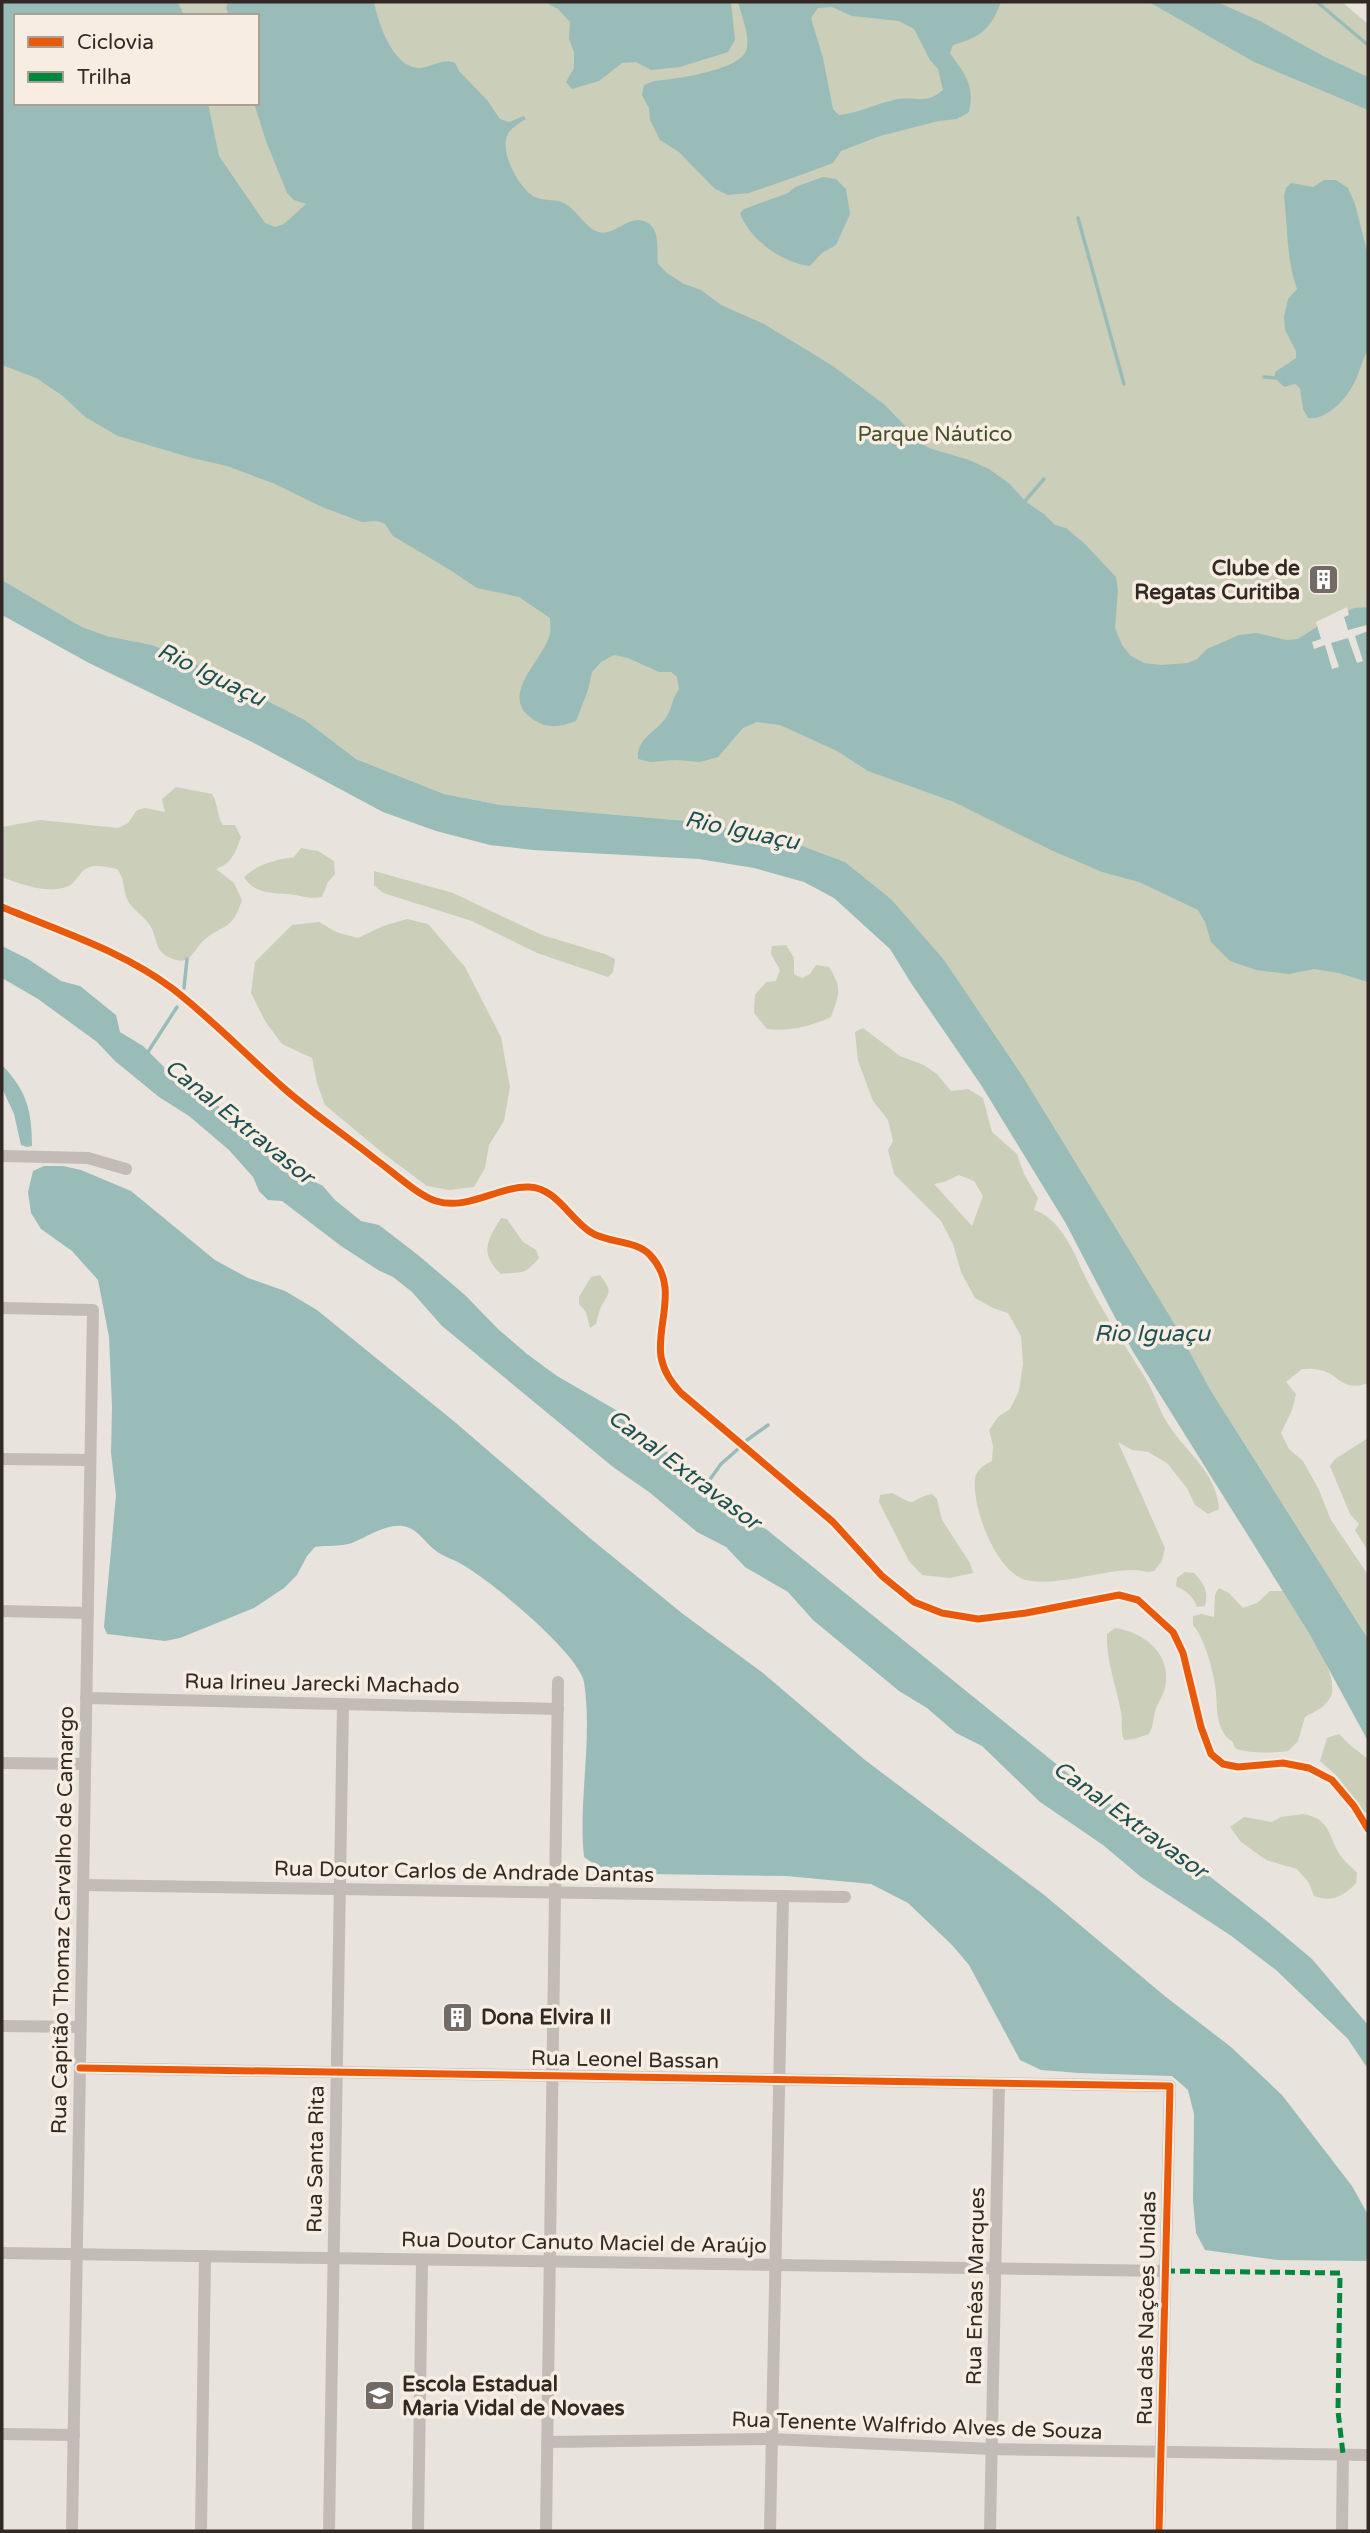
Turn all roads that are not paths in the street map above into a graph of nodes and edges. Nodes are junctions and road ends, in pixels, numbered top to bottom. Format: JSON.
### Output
{"nodes":[{"id":1,"x":2,"y":1156,"type":"edge"},
{"id":2,"x":126,"y":1169,"type":"dead end"},
{"id":3,"x":2,"y":1308,"type":"edge"},
{"id":4,"x":2,"y":1459,"type":"edge"},
{"id":5,"x":90,"y":1460,"type":"junction"},
{"id":6,"x":2,"y":1611,"type":"edge"},
{"id":7,"x":88,"y":1613,"type":"junction"},
{"id":8,"x":558,"y":1682,"type":"dead end"},
{"id":9,"x":86,"y":1698,"type":"junction"},
{"id":10,"x":343,"y":1704,"type":"junction"},
{"id":11,"x":558,"y":1709,"type":"junction"},
{"id":12,"x":2,"y":1763,"type":"edge"},
{"id":13,"x":85,"y":1764,"type":"junction"},
{"id":14,"x":83,"y":1885,"type":"junction"},
{"id":15,"x":340,"y":1889,"type":"junction"},
{"id":16,"x":555,"y":1893,"type":"junction"},
{"id":17,"x":783,"y":1896,"type":"junction"},
{"id":18,"x":845,"y":1897,"type":"dead end"},
{"id":19,"x":2,"y":2026,"type":"edge"},
{"id":20,"x":80,"y":2027,"type":"junction"},
{"id":21,"x":80,"y":2068,"type":"junction"},
{"id":22,"x":337,"y":2073,"type":"junction"},
{"id":23,"x":553,"y":2076,"type":"junction"},
{"id":24,"x":780,"y":2080,"type":"junction"},
{"id":25,"x":999,"y":2083,"type":"junction"},
{"id":26,"x":1170,"y":2086,"type":"joint"},
{"id":27,"x":2,"y":2253,"type":"edge"},
{"id":28,"x":77,"y":2255,"type":"junction"},
{"id":29,"x":205,"y":2256,"type":"junction"},
{"id":30,"x":334,"y":2258,"type":"junction"},
{"id":31,"x":422,"y":2260,"type":"junction"},
{"id":32,"x":550,"y":2262,"type":"junction"},
{"id":33,"x":776,"y":2265,"type":"junction"},
{"id":34,"x":996,"y":2268,"type":"junction"},
{"id":35,"x":1166,"y":2271,"type":"junction"},
{"id":36,"x":2,"y":2434,"type":"edge"},
{"id":37,"x":74,"y":2435,"type":"junction"},
{"id":38,"x":771,"y":2439,"type":"junction"},
{"id":39,"x":548,"y":2442,"type":"junction"},
{"id":40,"x":992,"y":2449,"type":"junction"},
{"id":41,"x":1161,"y":2452,"type":"junction"},
{"id":42,"x":1343,"y":2454,"type":"junction"},
{"id":43,"x":1368,"y":2455,"type":"edge"},
{"id":44,"x":72,"y":2531,"type":"edge"},
{"id":45,"x":201,"y":2531,"type":"edge"},
{"id":46,"x":329,"y":2531,"type":"edge"},
{"id":47,"x":418,"y":2531,"type":"edge"},
{"id":48,"x":546,"y":2531,"type":"edge"},
{"id":49,"x":770,"y":2531,"type":"edge"},
{"id":50,"x":990,"y":2531,"type":"edge"},
{"id":51,"x":1159,"y":2531,"type":"edge"},
{"id":52,"x":1342,"y":2531,"type":"edge"}],
"edges":[{"from":1,"to":2,"type":"street"},
{"from":3,"to":5,"type":"street","name":"Rua Capitão Thomaz Carvalho de Camargo"},
{"from":4,"to":5,"type":"street"},
{"from":5,"to":7,"type":"street","name":"Rua Capitão Thomaz Carvalho de Camargo"},
{"from":6,"to":7,"type":"street"},
{"from":7,"to":9,"type":"street","name":"Rua Capitão Thomaz Carvalho de Camargo"},
{"from":8,"to":11,"type":"street"},
{"from":9,"to":10,"type":"street","name":"Rua Irineu Jarecki Machado"},
{"from":9,"to":13,"type":"street","name":"Rua Capitão Thomaz Carvalho de Camargo"},
{"from":10,"to":11,"type":"street","name":"Rua Irineu Jarecki Machado"},
{"from":10,"to":15,"type":"street","name":"Rua Santa Rita"},
{"from":11,"to":16,"type":"street"},
{"from":12,"to":13,"type":"street"},
{"from":13,"to":14,"type":"street","name":"Rua Capitão Thomaz Carvalho de Camargo"},
{"from":14,"to":15,"type":"street","name":"Rua Doutor Carlos de Andrade Dantas"},
{"from":14,"to":20,"type":"street","name":"Rua Capitão Thomaz Carvalho de Camargo"},
{"from":15,"to":16,"type":"street","name":"Rua Doutor Carlos de Andrade Dantas"},
{"from":15,"to":22,"type":"street","name":"Rua Santa Rita"},
{"from":16,"to":17,"type":"street","name":"Rua Doutor Carlos de Andrade Dantas"},
{"from":16,"to":23,"type":"street"},
{"from":17,"to":18,"type":"street","name":"Rua Doutor Carlos de Andrade Dantas"},
{"from":17,"to":24,"type":"street"},
{"from":19,"to":20,"type":"street"},
{"from":20,"to":21,"type":"street","name":"Rua Capitão Thomaz Carvalho de Camargo"},
{"from":21,"to":22,"type":"street","name":"Rua Leonel Bassan"},
{"from":21,"to":28,"type":"street","name":"Rua Capitão Thomaz Carvalho de Camargo"},
{"from":22,"to":23,"type":"street","name":"Rua Leonel Bassan"},
{"from":22,"to":30,"type":"street","name":"Rua Santa Rita"},
{"from":23,"to":24,"type":"street","name":"Rua Leonel Bassan"},
{"from":23,"to":32,"type":"street"},
{"from":24,"to":25,"type":"street","name":"Rua Leonel Bassan"},
{"from":24,"to":33,"type":"street"},
{"from":25,"to":26,"type":"street","name":"Rua Leonel Bassan"},
{"from":25,"to":34,"type":"street","name":"Rua Enéas Marques"},
{"from":26,"to":35,"type":"street","name":"Rua das Nações Unidas"},
{"from":27,"to":28,"type":"street","name":"Rua Doutor Canuto Maciel de Araújo"},
{"from":28,"to":29,"type":"street","name":"Rua Doutor Canuto Maciel de Araújo"},
{"from":28,"to":37,"type":"street","name":"Rua Capitão Thomaz Carvalho de Camargo"},
{"from":29,"to":30,"type":"street","name":"Rua Doutor Canuto Maciel de Araújo"},
{"from":29,"to":45,"type":"street"},
{"from":30,"to":31,"type":"street","name":"Rua Doutor Canuto Maciel de Araújo"},
{"from":30,"to":46,"type":"street","name":"Rua Santa Rita"},
{"from":31,"to":32,"type":"street","name":"Rua Doutor Canuto Maciel de Araújo"},
{"from":31,"to":47,"type":"street"},
{"from":32,"to":33,"type":"street","name":"Rua Doutor Canuto Maciel de Araújo"},
{"from":32,"to":39,"type":"street"},
{"from":33,"to":34,"type":"street","name":"Rua Doutor Canuto Maciel de Araújo"},
{"from":33,"to":38,"type":"street"},
{"from":34,"to":35,"type":"street","name":"Rua Doutor Canuto Maciel de Araújo"},
{"from":34,"to":40,"type":"street","name":"Rua Enéas Marques"},
{"from":35,"to":41,"type":"street","name":"Rua das Nações Unidas"},
{"from":36,"to":37,"type":"street"},
{"from":37,"to":44,"type":"street","name":"Rua Capitão Thomaz Carvalho de Camargo"},
{"from":38,"to":39,"type":"street","name":"Rua Tenente Walfrido Alves de Souza"},
{"from":38,"to":40,"type":"street","name":"Rua Tenente Walfrido Alves de Souza"},
{"from":38,"to":49,"type":"street"},
{"from":39,"to":48,"type":"street"},
{"from":40,"to":41,"type":"street","name":"Rua Tenente Walfrido Alves de Souza"},
{"from":40,"to":50,"type":"street","name":"Rua Enéas Marques"},
{"from":41,"to":42,"type":"street","name":"Rua Tenente Walfrido Alves de Souza"},
{"from":41,"to":51,"type":"street","name":"Rua das Nações Unidas"},
{"from":42,"to":43,"type":"street","name":"Rua Tenente Walfrido Alves de Souza"},
{"from":42,"to":52,"type":"street"}]}
